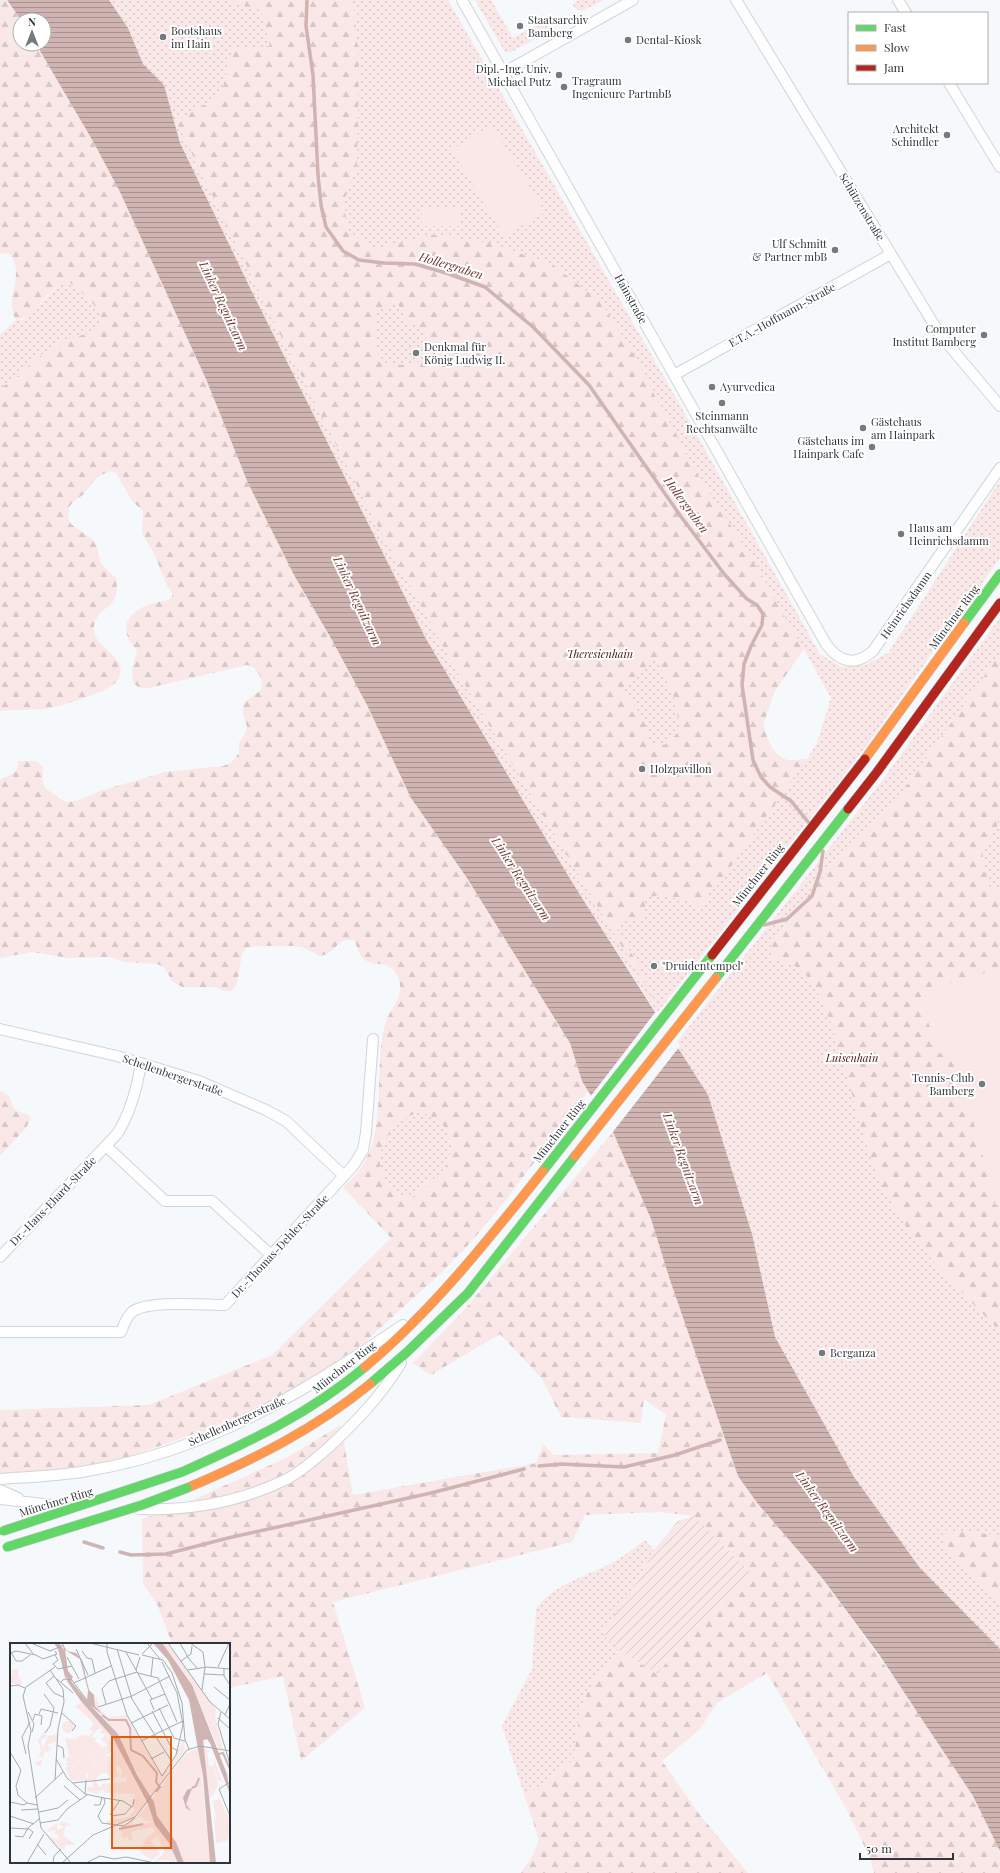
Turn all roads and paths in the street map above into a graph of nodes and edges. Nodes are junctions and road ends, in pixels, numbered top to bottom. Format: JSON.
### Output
{"nodes":[{"id":1,"x":462,"y":0,"type":"edge"},
{"id":2,"x":633,"y":0,"type":"edge"},
{"id":3,"x":736,"y":0,"type":"edge"},
{"id":4,"x":898,"y":0,"type":"edge"},
{"id":5,"x":905,"y":12,"type":"edge"},
{"id":6,"x":503,"y":73,"type":"junction"},
{"id":7,"x":950,"y":84,"type":"edge"},
{"id":8,"x":1000,"y":167,"type":"edge"},
{"id":9,"x":891,"y":254,"type":"junction"},
{"id":10,"x":674,"y":375,"type":"junction"},
{"id":11,"x":1000,"y":406,"type":"edge"},
{"id":12,"x":1000,"y":468,"type":"edge"},
{"id":13,"x":1000,"y":574,"type":"edge"},
{"id":14,"x":800,"y":599,"type":"joint"},
{"id":15,"x":1000,"y":603,"type":"edge"},
{"id":16,"x":0,"y":1029,"type":"edge"},
{"id":17,"x":373,"y":1039,"type":"dead end"},
{"id":18,"x":141,"y":1064,"type":"junction"},
{"id":19,"x":106,"y":1146,"type":"junction"},
{"id":20,"x":344,"y":1176,"type":"junction"},
{"id":21,"x":271,"y":1255,"type":"junction"},
{"id":22,"x":0,"y":1257,"type":"edge"},
{"id":23,"x":428,"y":1309,"type":"junction"},
{"id":24,"x":0,"y":1332,"type":"edge"},
{"id":25,"x":408,"y":1353,"type":"junction"},
{"id":26,"x":0,"y":1479,"type":"edge"},
{"id":27,"x":0,"y":1490,"type":"edge"},
{"id":28,"x":0,"y":1499,"type":"edge"},
{"id":29,"x":33,"y":1502,"type":"junction"},
{"id":30,"x":2,"y":1531,"type":"edge"},
{"id":31,"x":4,"y":1548,"type":"edge"}],
"edges":[{"from":1,"to":6,"type":"street","name":"Hainstraße"},
{"from":2,"to":6,"type":"street"},
{"from":3,"to":9,"type":"street","name":"Schützenstraße"},
{"from":4,"to":5,"type":"street"},
{"from":6,"to":10,"type":"street","name":"Hainstraße"},
{"from":7,"to":8,"type":"street"},
{"from":9,"to":10,"type":"street","name":"E.T.A.-Hoffmann-Straße"},
{"from":9,"to":11,"type":"street","name":"Schützenstraße"},
{"from":10,"to":14,"type":"street","name":"Hainstraße"},
{"from":12,"to":14,"type":"street","name":"Heinrichsdamm"},
{"from":13,"to":23,"type":"main road","name":"Münchner Ring"},
{"from":15,"to":25,"type":"main road"},
{"from":16,"to":18,"type":"street","name":"Schellenbergerstraße"},
{"from":17,"to":20,"type":"street","name":"Dr.-Thomas-Dehler-Straße"},
{"from":18,"to":19,"type":"street","name":"Dr.-Hans-Ehard-Straße"},
{"from":18,"to":20,"type":"street","name":"Schellenbergerstraße"},
{"from":19,"to":21,"type":"street"},
{"from":19,"to":22,"type":"street","name":"Dr.-Hans-Ehard-Straße"},
{"from":20,"to":21,"type":"street","name":"Dr.-Thomas-Dehler-Straße"},
{"from":21,"to":24,"type":"street","name":"Dr.-Thomas-Dehler-Straße"},
{"from":23,"to":26,"type":"street","name":"Schellenbergerstraße"},
{"from":23,"to":30,"type":"main road","name":"Münchner Ring","bridge":true},
{"from":25,"to":29,"type":"street"},
{"from":25,"to":31,"type":"main road","bridge":true},
{"from":27,"to":29,"type":"street"},
{"from":28,"to":29,"type":"street"}]}
